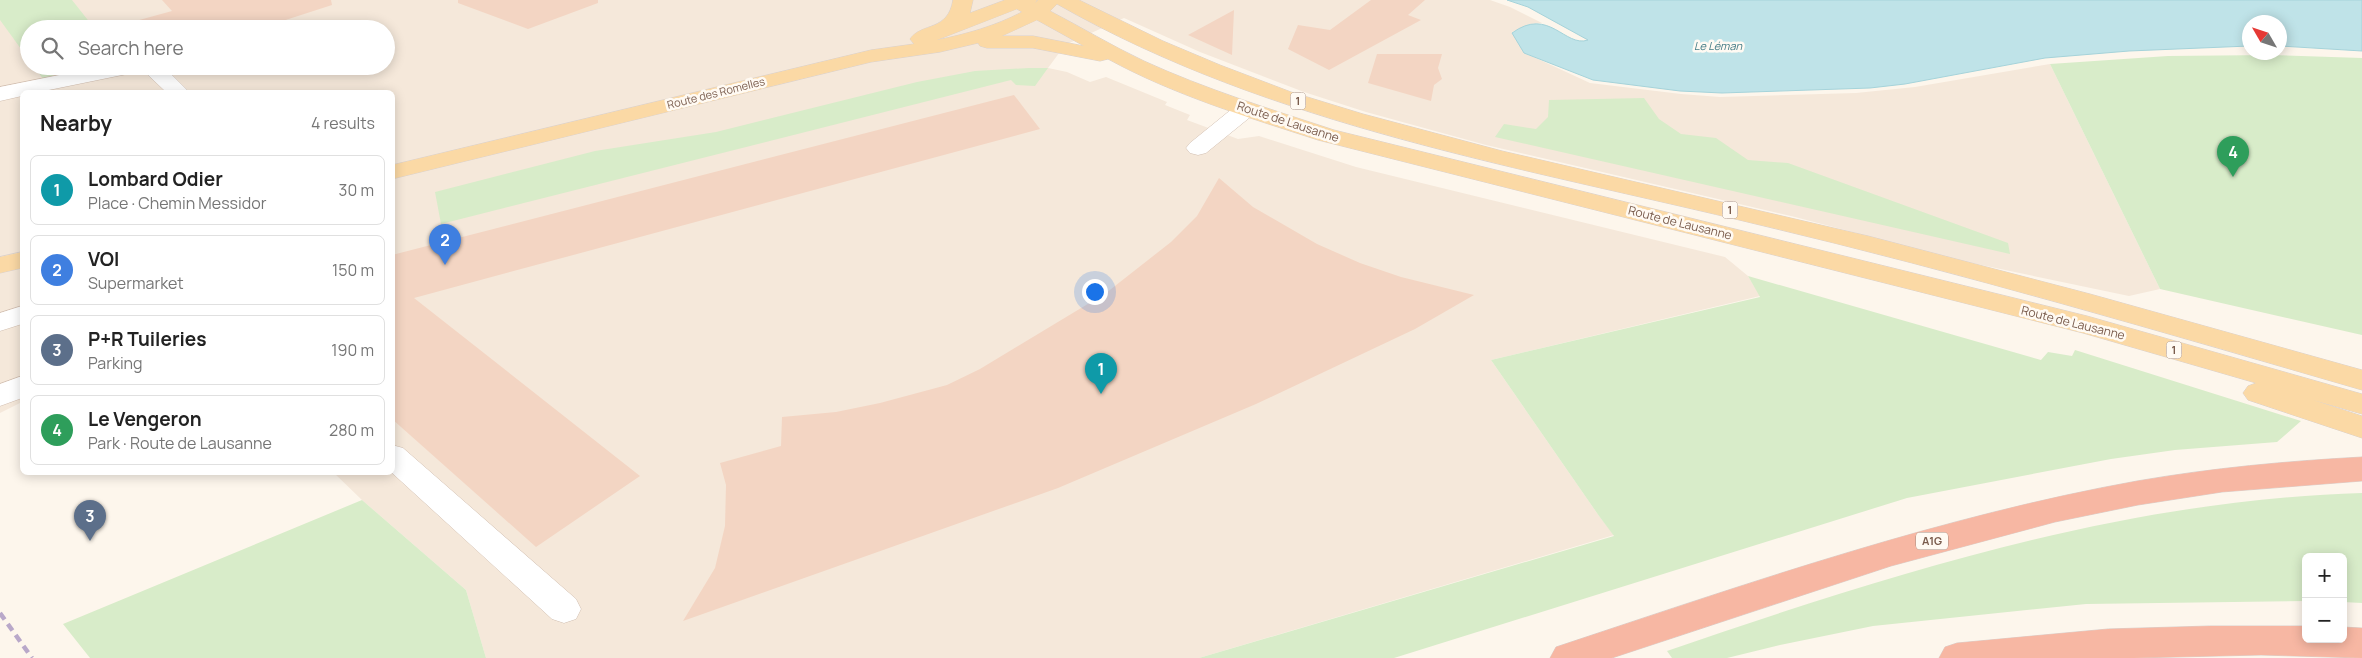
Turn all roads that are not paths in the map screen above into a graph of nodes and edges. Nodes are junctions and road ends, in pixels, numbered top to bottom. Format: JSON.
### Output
{"nodes":[{"id":1,"x":964,"y":0,"type":"edge"},
{"id":2,"x":1064,"y":0,"type":"edge"},
{"id":3,"x":1030,"y":3,"type":"edge"},
{"id":4,"x":937,"y":39,"type":"junction"},
{"id":5,"x":1135,"y":65,"type":"junction"},
{"id":6,"x":93,"y":75,"type":"edge"},
{"id":7,"x":160,"y":75,"type":"edge"},
{"id":8,"x":176,"y":90,"type":"edge"},
{"id":9,"x":1268,"y":90,"type":"junction"},
{"id":10,"x":0,"y":94,"type":"edge"},
{"id":11,"x":1246,"y":109,"type":"junction"},
{"id":12,"x":1198,"y":148,"type":"dead end"},
{"id":13,"x":395,"y":171,"type":"edge"},
{"id":14,"x":20,"y":260,"type":"edge"},
{"id":15,"x":0,"y":265,"type":"edge"},
{"id":16,"x":1984,"y":300,"type":"junction"},
{"id":17,"x":20,"y":316,"type":"edge"},
{"id":18,"x":0,"y":322,"type":"edge"},
{"id":19,"x":2355,"y":377,"type":"edge"},
{"id":20,"x":20,"y":387,"type":"edge"},
{"id":21,"x":0,"y":396,"type":"edge"},
{"id":22,"x":2362,"y":404,"type":"edge"},
{"id":23,"x":2362,"y":426,"type":"edge"},
{"id":24,"x":395,"y":459,"type":"edge"},
{"id":25,"x":2362,"y":469,"type":"edge"},
{"id":26,"x":564,"y":608,"type":"dead end"},
{"id":27,"x":2362,"y":643,"type":"edge"},
{"id":28,"x":1568,"y":658,"type":"edge"},
{"id":29,"x":1957,"y":658,"type":"edge"}],
"edges":[{"from":1,"to":4,"type":"main road"},
{"from":2,"to":9,"type":"main road","name":"Route de Lausanne","number":"1"},
{"from":3,"to":4,"type":"main road","name":"Route des Romelles"},
{"from":3,"to":5,"type":"main road","name":"Route de Lausanne","number":"1"},
{"from":4,"to":5,"type":"main road"},
{"from":4,"to":13,"type":"main road","name":"Route des Romelles"},
{"from":5,"to":11,"type":"main road","name":"Route de Lausanne","number":"1"},
{"from":6,"to":10,"type":"street"},
{"from":7,"to":8,"type":"street"},
{"from":9,"to":11,"type":"main road"},
{"from":9,"to":19,"type":"main road","name":"Route de Lausanne","number":"1"},
{"from":11,"to":12,"type":"street"},
{"from":11,"to":16,"type":"main road","name":"Route de Lausanne","number":"1"},
{"from":14,"to":15,"type":"main road"},
{"from":16,"to":22,"type":"main road","name":"Route de Lausanne","number":"1"},
{"from":16,"to":23,"type":"main road"},
{"from":17,"to":18,"type":"street"},
{"from":20,"to":21,"type":"street"},
{"from":24,"to":26,"type":"street"},
{"from":25,"to":28,"type":"highway","number":"A1G"},
{"from":27,"to":29,"type":"highway"}]}
